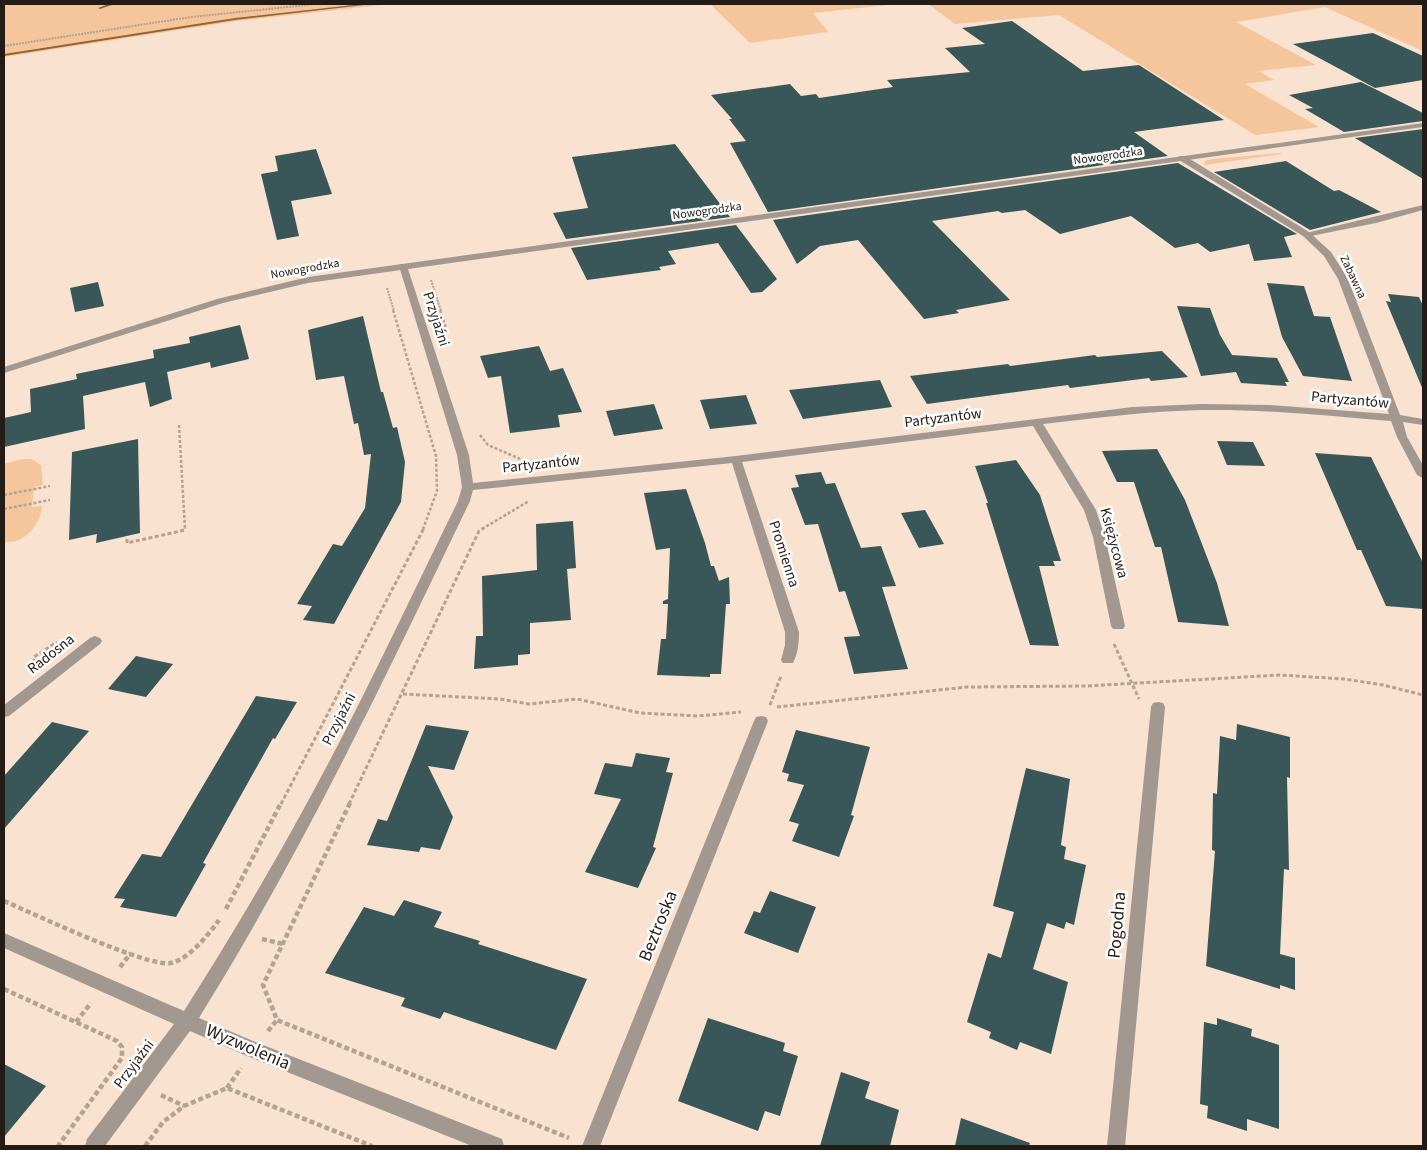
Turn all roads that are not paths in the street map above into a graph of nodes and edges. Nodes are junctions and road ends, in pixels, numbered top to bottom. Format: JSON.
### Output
{"nodes":[{"id":1,"x":1423,"y":125,"type":"edge"},
{"id":2,"x":1182,"y":158,"type":"junction"},
{"id":3,"x":1423,"y":207,"type":"edge"},
{"id":4,"x":1306,"y":234,"type":"junction"},
{"id":5,"x":402,"y":266,"type":"junction"},
{"id":6,"x":4,"y":370,"type":"edge"},
{"id":7,"x":1396,"y":418,"type":"junction"},
{"id":8,"x":1036,"y":422,"type":"junction"},
{"id":9,"x":1423,"y":422,"type":"edge"},
{"id":10,"x":736,"y":459,"type":"junction"},
{"id":11,"x":1423,"y":476,"type":"edge"},
{"id":12,"x":468,"y":487,"type":"junction"},
{"id":13,"x":1118,"y":626,"type":"road end"},
{"id":14,"x":95,"y":641,"type":"dead end"},
{"id":15,"x":788,"y":660,"type":"road end"},
{"id":16,"x":1158,"y":707,"type":"road end"},
{"id":17,"x":4,"y":712,"type":"edge"},
{"id":18,"x":764,"y":715,"type":"road end"},
{"id":19,"x":4,"y":940,"type":"edge"},
{"id":20,"x":188,"y":1020,"type":"junction"},
{"id":21,"x":94,"y":1146,"type":"edge"},
{"id":22,"x":495,"y":1146,"type":"edge"},
{"id":23,"x":591,"y":1146,"type":"edge"},
{"id":24,"x":1116,"y":1146,"type":"edge"}],
"edges":[{"from":1,"to":2,"type":"street","name":"Nowogrodzka"},
{"from":2,"to":4,"type":"street","name":"Zabawna"},
{"from":2,"to":5,"type":"street","name":"Nowogrodzka"},
{"from":3,"to":4,"type":"street"},
{"from":4,"to":7,"type":"street","name":"Zabawna"},
{"from":5,"to":6,"type":"street","name":"Nowogrodzka"},
{"from":5,"to":12,"type":"street","name":"Przyjaźni"},
{"from":7,"to":8,"type":"street","name":"Partyzantów"},
{"from":7,"to":9,"type":"street","name":"Partyzantów"},
{"from":7,"to":11,"type":"street","name":"Zabawna"},
{"from":8,"to":10,"type":"street","name":"Partyzantów"},
{"from":8,"to":13,"type":"street","name":"Księżycowa"},
{"from":10,"to":12,"type":"street","name":"Partyzantów"},
{"from":10,"to":15,"type":"street","name":"Promienna"},
{"from":12,"to":20,"type":"street","name":"Przyjaźni"},
{"from":14,"to":17,"type":"street","name":"Radosna"},
{"from":16,"to":24,"type":"street","name":"Pogodna"},
{"from":18,"to":23,"type":"street","name":"Beztroska"},
{"from":19,"to":20,"type":"street","name":"Wyzwolenia"},
{"from":20,"to":21,"type":"street","name":"Przyjaźni"},
{"from":20,"to":22,"type":"street","name":"Wyzwolenia"}]}
